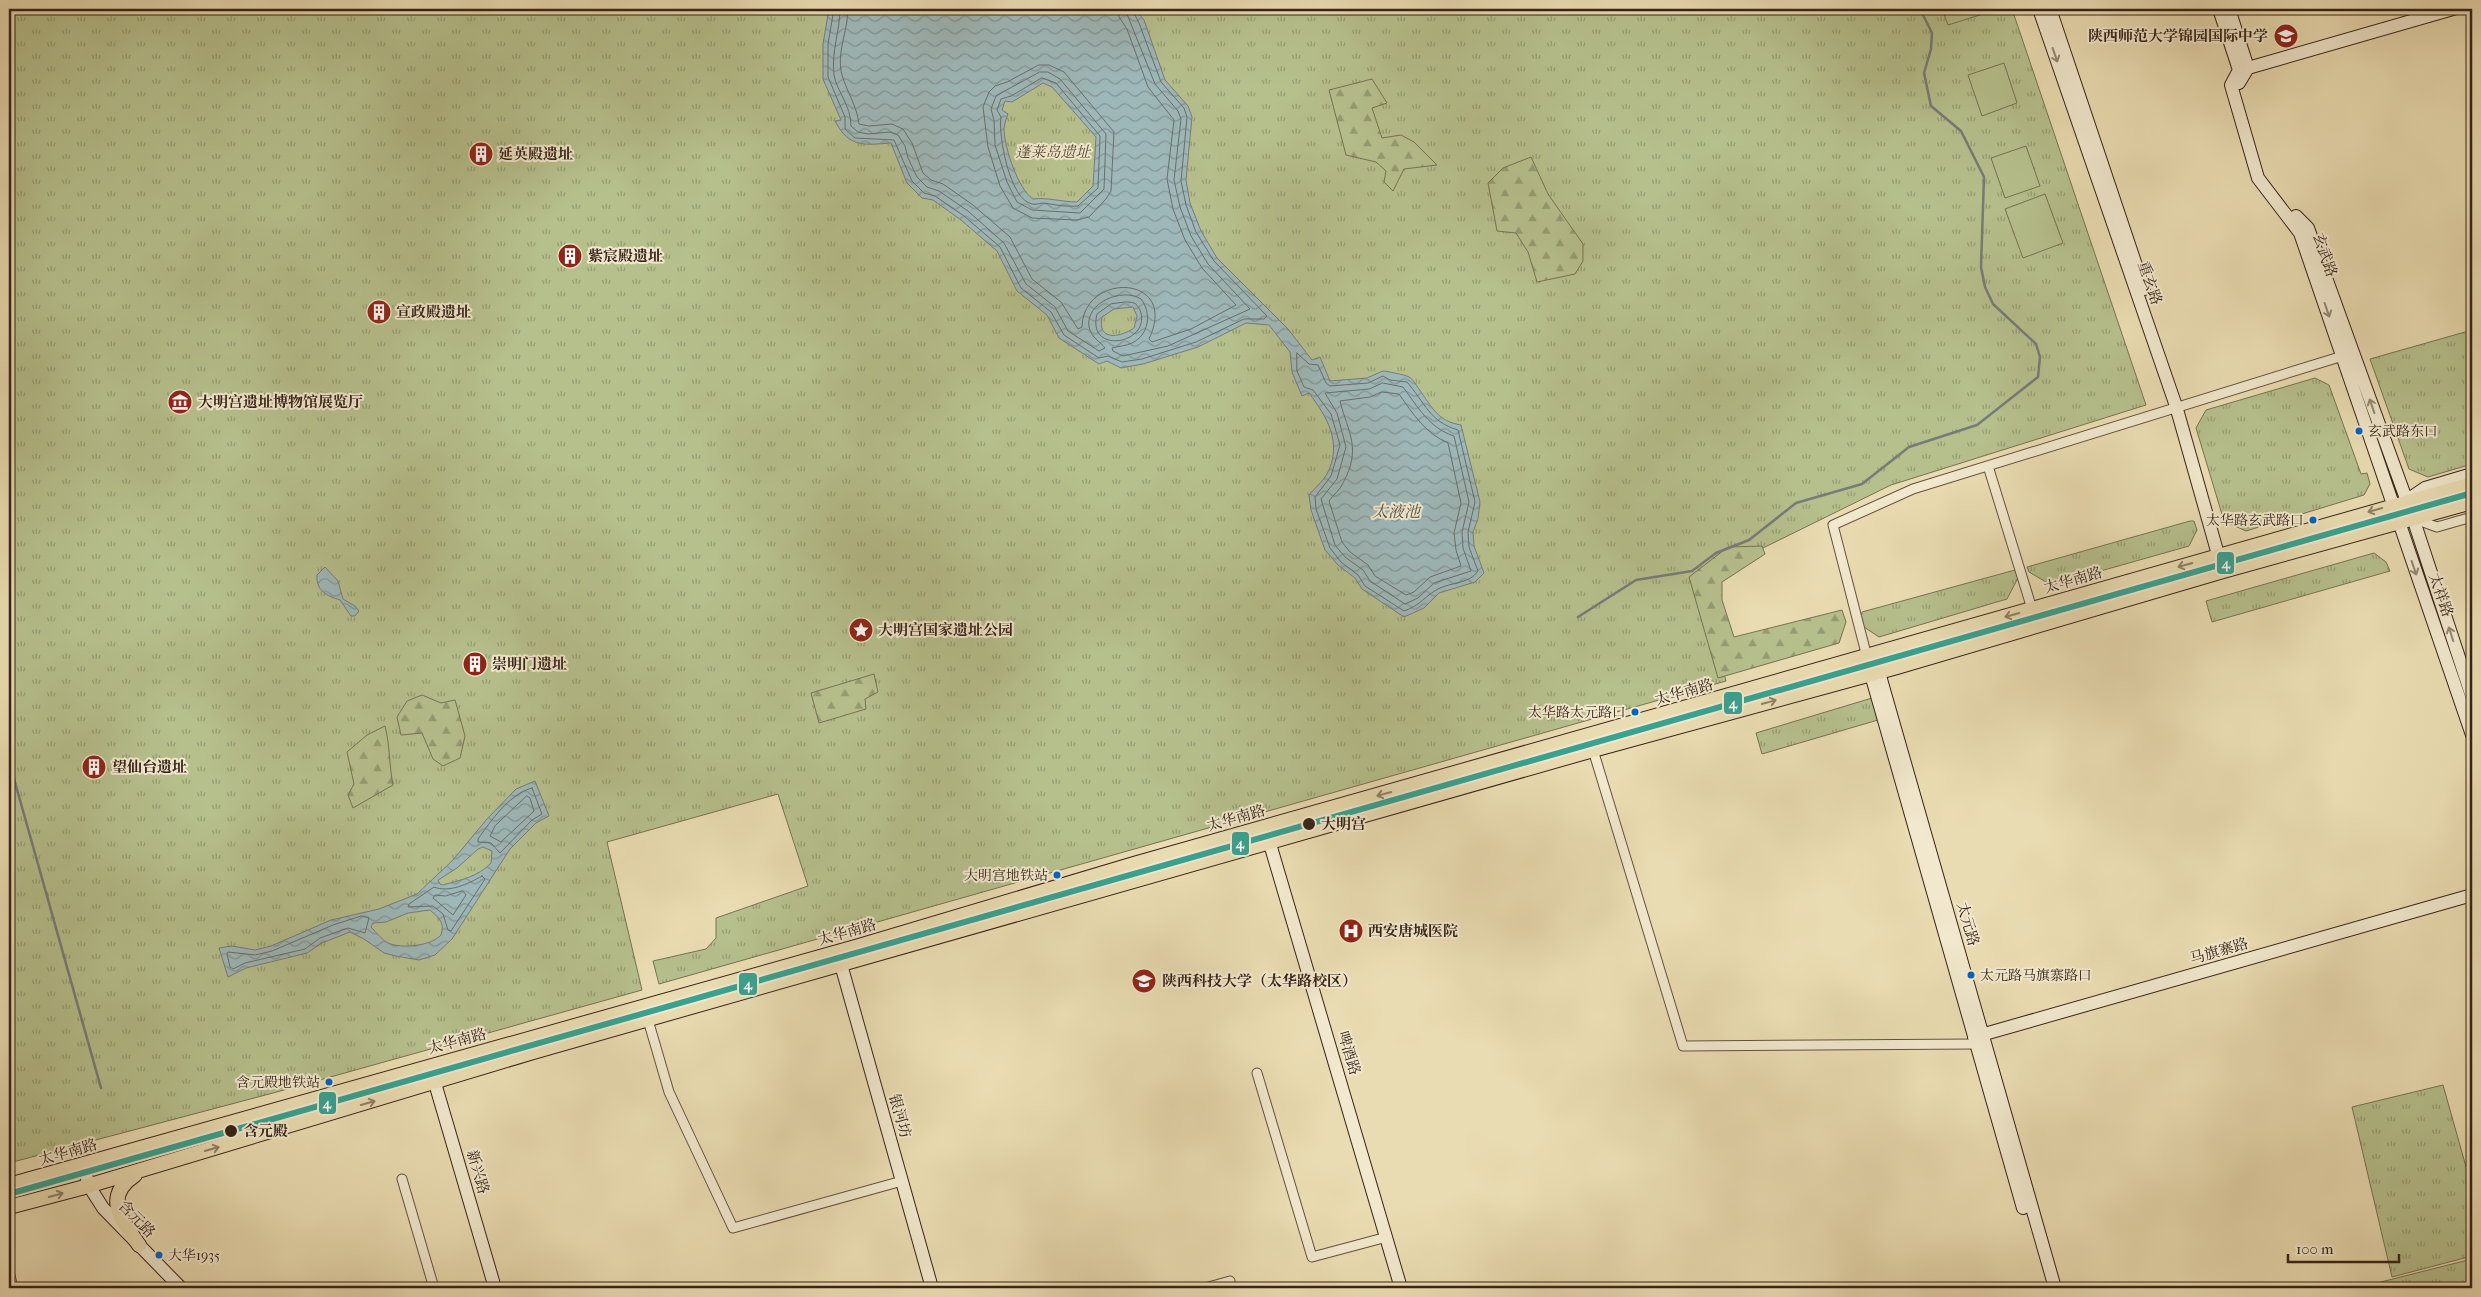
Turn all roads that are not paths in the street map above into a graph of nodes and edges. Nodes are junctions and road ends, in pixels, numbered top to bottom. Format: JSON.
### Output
{"nodes":[{"id":1,"x":2039,"y":9,"type":"edge"},
{"id":2,"x":2050,"y":9,"type":"edge"},
{"id":3,"x":2219,"y":9,"type":"edge"},
{"id":4,"x":2228,"y":9,"type":"edge"},
{"id":5,"x":2453,"y":9,"type":"edge"},
{"id":6,"x":2243,"y":69,"type":"junction"},
{"id":7,"x":2348,"y":354,"type":"junction"},
{"id":8,"x":2180,"y":406,"type":"junction"},
{"id":9,"x":1988,"y":466,"type":"junction"},
{"id":10,"x":2472,"y":474,"type":"edge"},
{"id":11,"x":2472,"y":484,"type":"edge"},
{"id":12,"x":2472,"y":502,"type":"edge"},
{"id":13,"x":2400,"y":503,"type":"junction"},
{"id":14,"x":2472,"y":517,"type":"edge"},
{"id":15,"x":2413,"y":518,"type":"junction"},
{"id":16,"x":2398,"y":522,"type":"junction"},
{"id":17,"x":2221,"y":554,"type":"junction"},
{"id":18,"x":2226,"y":570,"type":"junction"},
{"id":19,"x":2032,"y":609,"type":"junction"},
{"id":20,"x":1871,"y":656,"type":"junction"},
{"id":21,"x":1874,"y":674,"type":"junction"},
{"id":22,"x":2472,"y":697,"type":"edge"},
{"id":23,"x":2472,"y":733,"type":"edge"},
{"id":24,"x":1593,"y":750,"type":"junction"},
{"id":25,"x":1265,"y":827,"type":"junction"},
{"id":26,"x":1270,"y":843,"type":"junction"},
{"id":27,"x":2472,"y":895,"type":"edge"},
{"id":28,"x":2472,"y":903,"type":"edge"},
{"id":29,"x":839,"y":958,"type":"junction"},
{"id":30,"x":648,"y":1020,"type":"junction"},
{"id":31,"x":1979,"y":1039,"type":"junction"},
{"id":32,"x":430,"y":1065,"type":"junction"},
{"id":33,"x":1257,"y":1073,"type":"dead end"},
{"id":34,"x":435,"y":1083,"type":"junction"},
{"id":35,"x":79,"y":1166,"type":"junction"},
{"id":36,"x":144,"y":1169,"type":"junction"},
{"id":37,"x":402,"y":1178,"type":"dead end"},
{"id":38,"x":902,"y":1181,"type":"junction"},
{"id":39,"x":9,"y":1185,"type":"edge"},
{"id":40,"x":85,"y":1187,"type":"junction"},
{"id":41,"x":9,"y":1207,"type":"edge"},
{"id":42,"x":9,"y":1215,"type":"edge"},
{"id":43,"x":9,"y":1219,"type":"edge"},
{"id":44,"x":1387,"y":1237,"type":"junction"},
{"id":45,"x":139,"y":1246,"type":"junction"},
{"id":46,"x":9,"y":1271,"type":"edge"},
{"id":47,"x":1230,"y":1281,"type":"dead end"},
{"id":48,"x":13,"y":1288,"type":"edge"},
{"id":49,"x":173,"y":1288,"type":"edge"},
{"id":50,"x":181,"y":1288,"type":"edge"},
{"id":51,"x":434,"y":1288,"type":"edge"},
{"id":52,"x":495,"y":1288,"type":"edge"},
{"id":53,"x":932,"y":1288,"type":"edge"},
{"id":54,"x":1205,"y":1288,"type":"edge"},
{"id":55,"x":1401,"y":1288,"type":"edge"},
{"id":56,"x":2046,"y":1288,"type":"edge"},
{"id":57,"x":2055,"y":1288,"type":"edge"}],
"edges":[{"from":1,"to":8,"type":"street","name":"重玄路","one_way":true},
{"from":2,"to":8,"type":"street","name":"重玄路"},
{"from":3,"to":6,"type":"street"},
{"from":4,"to":6,"type":"street"},
{"from":5,"to":6,"type":"street"},
{"from":6,"to":7,"type":"street","name":"玄武路"},
{"from":7,"to":8,"type":"street"},
{"from":7,"to":13,"type":"street","name":"玄武路"},
{"from":8,"to":9,"type":"street"},
{"from":8,"to":17,"type":"street","name":"重玄路"},
{"from":9,"to":19,"type":"street"},
{"from":9,"to":20,"type":"street"},
{"from":10,"to":13,"type":"street"},
{"from":11,"to":13,"type":"main road","name":"太华南路"},
{"from":12,"to":15,"type":"main road","name":"太华南路"},
{"from":13,"to":15,"type":"street","name":"玄武路"},
{"from":13,"to":16,"type":"street","name":"玄武路"},
{"from":13,"to":17,"type":"main road","name":"太华南路","one_way":true},
{"from":14,"to":15,"type":"street"},
{"from":15,"to":16,"type":"main road","name":"太华南路"},
{"from":22,"to":15,"type":"street","name":"太祥路","one_way":true},
{"from":16,"to":18,"type":"main road","name":"太华南路"},
{"from":16,"to":23,"type":"street","name":"太祥路","one_way":true},
{"from":17,"to":18,"type":"street","name":"重玄路"},
{"from":17,"to":19,"type":"main road","name":"太华南路","one_way":true},
{"from":18,"to":21,"type":"main road","name":"太华南路"},
{"from":19,"to":20,"type":"main road","name":"太华南路","one_way":true},
{"from":20,"to":21,"type":"street","name":"太元路"},
{"from":20,"to":25,"type":"main road","name":"太华南路","one_way":true},
{"from":24,"to":21,"type":"main road","name":"太华南路","one_way":true},
{"from":21,"to":31,"type":"street","name":"太元路"},
{"from":24,"to":26,"type":"main road","name":"太华南路"},
{"from":24,"to":31,"type":"street"},
{"from":25,"to":26,"type":"street","name":"啤酒路"},
{"from":25,"to":29,"type":"main road","name":"太华南路"},
{"from":26,"to":29,"type":"main road","name":"太华南路"},
{"from":26,"to":44,"type":"street","name":"啤酒路"},
{"from":27,"to":31,"type":"street","name":"马旗寨路"},
{"from":28,"to":31,"type":"street","name":"马旗寨路"},
{"from":29,"to":30,"type":"main road","name":"太华南路"},
{"from":29,"to":32,"type":"main road","name":"太华南路"},
{"from":29,"to":38,"type":"street","name":"银河坊"},
{"from":30,"to":34,"type":"main road","name":"太华南路"},
{"from":30,"to":38,"type":"street"},
{"from":31,"to":56,"type":"street","name":"太元路"},
{"from":31,"to":57,"type":"street","name":"太元路"},
{"from":32,"to":34,"type":"street","name":"新兴路"},
{"from":32,"to":35,"type":"main road","name":"太华南路"},
{"from":33,"to":44,"type":"street"},
{"from":36,"to":34,"type":"main road","name":"太华南路","one_way":true},
{"from":34,"to":52,"type":"street","name":"新兴路"},
{"from":35,"to":39,"type":"main road","name":"太华南路"},
{"from":35,"to":40,"type":"street","name":"含元路"},
{"from":36,"to":40,"type":"main road","name":"太华南路"},
{"from":36,"to":45,"type":"main road"},
{"from":37,"to":51,"type":"street"},
{"from":38,"to":53,"type":"street","name":"银河坊"},
{"from":41,"to":40,"type":"main road","name":"太华南路","one_way":true},
{"from":40,"to":45,"type":"street","name":"含元路"},
{"from":40,"to":49,"type":"street","name":"含元路"},
{"from":42,"to":43,"type":"street"},
{"from":44,"to":55,"type":"street","name":"啤酒路"},
{"from":45,"to":50,"type":"street","name":"含元路"},
{"from":46,"to":48,"type":"street"},
{"from":47,"to":54,"type":"street"}]}
